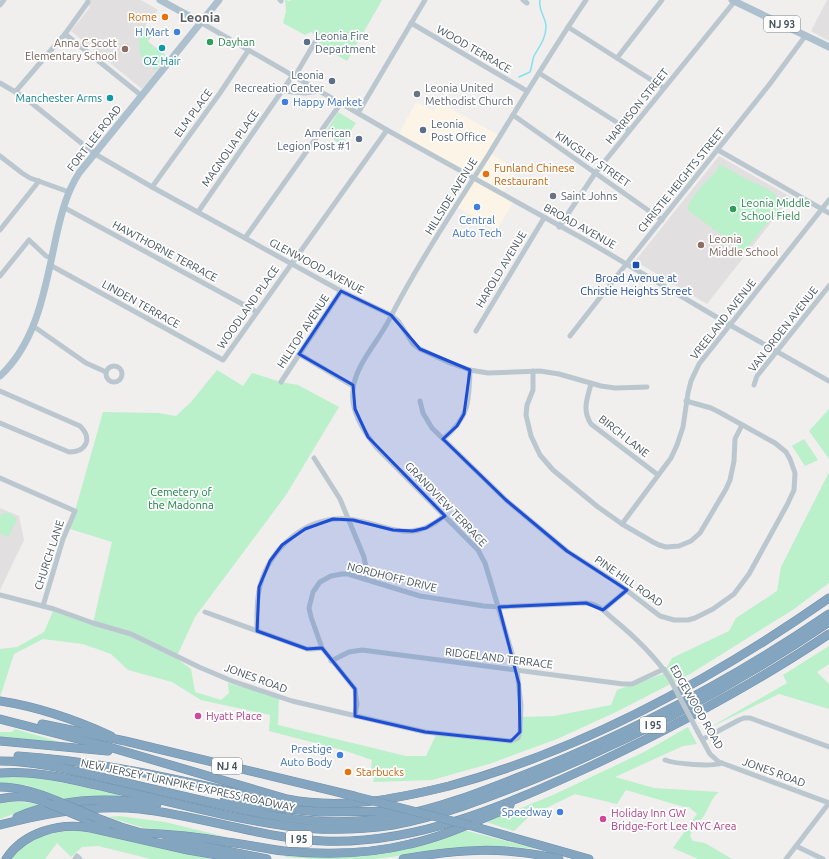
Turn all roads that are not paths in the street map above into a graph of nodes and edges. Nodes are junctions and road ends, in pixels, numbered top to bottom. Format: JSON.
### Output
{"nodes":[{"id":1,"x":4,"y":0,"type":"edge"},
{"id":2,"x":160,"y":0,"type":"edge"},
{"id":3,"x":219,"y":0,"type":"edge"},
{"id":4,"x":425,"y":0,"type":"edge"},
{"id":5,"x":586,"y":0,"type":"edge"},
{"id":6,"x":662,"y":0,"type":"edge"},
{"id":7,"x":734,"y":1,"type":"edge"},
{"id":8,"x":88,"y":2,"type":"dead end"},
{"id":9,"x":0,"y":5,"type":"edge"},
{"id":10,"x":200,"y":22,"type":"junction"},
{"id":11,"x":412,"y":23,"type":"junction"},
{"id":12,"x":568,"y":27,"type":"junction"},
{"id":13,"x":64,"y":34,"type":"junction"},
{"id":14,"x":806,"y":35,"type":"junction"},
{"id":15,"x":315,"y":42,"type":"dead end"},
{"id":16,"x":829,"y":47,"type":"edge"},
{"id":17,"x":248,"y":50,"type":"junction"},
{"id":18,"x":618,"y":58,"type":"junction"},
{"id":19,"x":540,"y":73,"type":"junction"},
{"id":20,"x":294,"y":76,"type":"junction"},
{"id":21,"x":0,"y":83,"type":"edge"},
{"id":22,"x":664,"y":88,"type":"junction"},
{"id":23,"x":282,"y":90,"type":"junction"},
{"id":24,"x":16,"y":91,"type":"junction"},
{"id":25,"x":320,"y":91,"type":"junction"},
{"id":26,"x":527,"y":91,"type":"junction"},
{"id":27,"x":142,"y":96,"type":"junction"},
{"id":28,"x":340,"y":103,"type":"junction"},
{"id":29,"x":358,"y":113,"type":"junction"},
{"id":30,"x":513,"y":115,"type":"junction"},
{"id":31,"x":386,"y":130,"type":"junction"},
{"id":32,"x":629,"y":130,"type":"junction"},
{"id":33,"x":718,"y":150,"type":"junction"},
{"id":34,"x":94,"y":154,"type":"junction"},
{"id":35,"x":0,"y":156,"type":"edge"},
{"id":36,"x":596,"y":172,"type":"junction"},
{"id":37,"x":473,"y":178,"type":"junction"},
{"id":38,"x":39,"y":182,"type":"junction"},
{"id":39,"x":152,"y":187,"type":"junction"},
{"id":40,"x":69,"y":192,"type":"junction"},
{"id":41,"x":829,"y":200,"type":"edge"},
{"id":42,"x":63,"y":207,"type":"junction"},
{"id":43,"x":822,"y":209,"type":"junction"},
{"id":44,"x":198,"y":212,"type":"junction"},
{"id":45,"x":829,"y":213,"type":"edge"},
{"id":46,"x":544,"y":218,"type":"junction"},
{"id":47,"x":662,"y":220,"type":"junction"},
{"id":48,"x":559,"y":226,"type":"junction"},
{"id":49,"x":0,"y":230,"type":"edge"},
{"id":50,"x":245,"y":238,"type":"junction"},
{"id":51,"x":51,"y":258,"type":"junction"},
{"id":52,"x":291,"y":264,"type":"junction"},
{"id":53,"x":626,"y":264,"type":"junction"},
{"id":54,"x":50,"y":265,"type":"junction"},
{"id":55,"x":0,"y":276,"type":"edge"},
{"id":56,"x":829,"y":286,"type":"edge"},
{"id":57,"x":341,"y":291,"type":"junction"},
{"id":58,"x":257,"y":312,"type":"junction"},
{"id":59,"x":392,"y":315,"type":"junction"},
{"id":60,"x":730,"y":325,"type":"junction"},
{"id":61,"x":33,"y":326,"type":"junction"},
{"id":62,"x":476,"y":331,"type":"dead end"},
{"id":63,"x":570,"y":336,"type":"dead end"},
{"id":64,"x":777,"y":352,"type":"junction"},
{"id":65,"x":299,"y":354,"type":"junction"},
{"id":66,"x":223,"y":360,"type":"joint"},
{"id":67,"x":470,"y":370,"type":"junction"},
{"id":68,"x":533,"y":371,"type":"junction"},
{"id":69,"x":106,"y":372,"type":"dead end"},
{"id":70,"x":0,"y":376,"type":"edge"},
{"id":71,"x":829,"y":381,"type":"edge"},
{"id":72,"x":281,"y":382,"type":"dead end"},
{"id":73,"x":591,"y":384,"type":"junction"},
{"id":74,"x":754,"y":385,"type":"dead end"},
{"id":75,"x":353,"y":386,"type":"junction"},
{"id":76,"x":647,"y":387,"type":"dead end"},
{"id":77,"x":0,"y":391,"type":"edge"},
{"id":78,"x":420,"y":401,"type":"dead end"},
{"id":79,"x":686,"y":401,"type":"junction"},
{"id":80,"x":0,"y":423,"type":"edge"},
{"id":81,"x":742,"y":425,"type":"junction"},
{"id":82,"x":443,"y":439,"type":"junction"},
{"id":83,"x":314,"y":458,"type":"dead end"},
{"id":84,"x":658,"y":475,"type":"junction"},
{"id":85,"x":0,"y":478,"type":"edge"},
{"id":86,"x":444,"y":516,"type":"junction"},
{"id":87,"x":348,"y":519,"type":"junction"},
{"id":88,"x":622,"y":524,"type":"junction"},
{"id":89,"x":366,"y":579,"type":"junction"},
{"id":90,"x":627,"y":590,"type":"junction"},
{"id":91,"x":0,"y":595,"type":"edge"},
{"id":92,"x":829,"y":598,"type":"edge"},
{"id":93,"x":43,"y":606,"type":"junction"},
{"id":94,"x":499,"y":607,"type":"junction"},
{"id":95,"x":603,"y":610,"type":"junction"},
{"id":96,"x":205,"y":612,"type":"dead end"},
{"id":97,"x":829,"y":614,"type":"edge"},
{"id":98,"x":829,"y":622,"type":"edge"},
{"id":99,"x":257,"y":631,"type":"junction"},
{"id":100,"x":829,"y":634,"type":"edge"},
{"id":101,"x":322,"y":648,"type":"junction"},
{"id":102,"x":331,"y":661,"type":"junction"},
{"id":103,"x":664,"y":669,"type":"junction"},
{"id":104,"x":518,"y":670,"type":"junction"},
{"id":105,"x":0,"y":701,"type":"edge"},
{"id":106,"x":0,"y":715,"type":"edge"},
{"id":107,"x":355,"y":716,"type":"junction"},
{"id":108,"x":0,"y":719,"type":"edge"},
{"id":109,"x":702,"y":739,"type":"junction"},
{"id":110,"x":515,"y":740,"type":"joint"},
{"id":111,"x":0,"y":741,"type":"edge"},
{"id":112,"x":125,"y":741,"type":"junction"},
{"id":113,"x":829,"y":747,"type":"edge"},
{"id":114,"x":0,"y":760,"type":"edge"},
{"id":115,"x":665,"y":760,"type":"dead end"},
{"id":116,"x":722,"y":763,"type":"junction"},
{"id":117,"x":183,"y":768,"type":"junction"},
{"id":118,"x":0,"y":773,"type":"edge"},
{"id":119,"x":0,"y":787,"type":"edge"},
{"id":120,"x":527,"y":794,"type":"junction"},
{"id":121,"x":276,"y":796,"type":"junction"},
{"id":122,"x":188,"y":797,"type":"junction"},
{"id":123,"x":0,"y":799,"type":"edge"},
{"id":124,"x":829,"y":803,"type":"edge"},
{"id":125,"x":124,"y":808,"type":"junction"},
{"id":126,"x":201,"y":809,"type":"junction"},
{"id":127,"x":412,"y":811,"type":"junction"},
{"id":128,"x":0,"y":824,"type":"edge"},
{"id":129,"x":0,"y":830,"type":"edge"},
{"id":130,"x":142,"y":837,"type":"junction"},
{"id":131,"x":796,"y":846,"type":"junction"},
{"id":132,"x":6,"y":859,"type":"edge"},
{"id":133,"x":240,"y":859,"type":"edge"},
{"id":134,"x":267,"y":859,"type":"edge"},
{"id":135,"x":403,"y":859,"type":"edge"},
{"id":136,"x":559,"y":859,"type":"edge"},
{"id":137,"x":590,"y":859,"type":"edge"},
{"id":138,"x":786,"y":859,"type":"edge"},
{"id":139,"x":822,"y":859,"type":"edge"}],
"edges":[{"from":1,"to":9,"type":"street"},
{"from":2,"to":10,"type":"main road","name":"BROAD AVENUE"},
{"from":3,"to":10,"type":"main road","name":"FORT LEE ROAD"},
{"from":4,"to":11,"type":"street"},
{"from":5,"to":12,"type":"street","name":"HILLSIDE AVENUE"},
{"from":6,"to":18,"type":"street"},
{"from":7,"to":14,"type":"main road","number":"NJ 93"},
{"from":7,"to":22,"type":"street","name":"HARRISON STREET"},
{"from":8,"to":13,"type":"street"},
{"from":10,"to":17,"type":"street","name":"BROAD AVENUE"},
{"from":10,"to":27,"type":"main road","name":"FORT LEE ROAD"},
{"from":11,"to":26,"type":"street","name":"WOOD TERRACE"},
{"from":11,"to":29,"type":"street"},
{"from":12,"to":18,"type":"street"},
{"from":12,"to":19,"type":"street","name":"HILLSIDE AVENUE"},
{"from":13,"to":24,"type":"street"},
{"from":13,"to":27,"type":"street"},
{"from":14,"to":16,"type":"main road","number":"NJ 93"},
{"from":14,"to":33,"type":"street","name":"CHRISTIE HEIGHTS STREET"},
{"from":15,"to":20,"type":"street","name":"MAGNOLIA PLACE"},
{"from":17,"to":20,"type":"street","name":"BROAD AVENUE"},
{"from":17,"to":39,"type":"street","name":"ELM PLACE"},
{"from":18,"to":22,"type":"street"},
{"from":19,"to":26,"type":"street","name":"HILLSIDE AVENUE"},
{"from":19,"to":32,"type":"street"},
{"from":20,"to":23,"type":"street","name":"MAGNOLIA PLACE"},
{"from":20,"to":25,"type":"street","name":"BROAD AVENUE"},
{"from":21,"to":24,"type":"street","name":"GLENWOOD AVENUE"},
{"from":22,"to":32,"type":"street","name":"HARRISON STREET"},
{"from":23,"to":25,"type":"street"},
{"from":23,"to":44,"type":"street","name":"MAGNOLIA PLACE"},
{"from":24,"to":34,"type":"street","name":"GLENWOOD AVENUE"},
{"from":25,"to":28,"type":"street","name":"BROAD AVENUE"},
{"from":26,"to":30,"type":"street","name":"HILLSIDE AVENUE"},
{"from":27,"to":34,"type":"main road","name":"FORT LEE ROAD"},
{"from":28,"to":29,"type":"street","name":"BROAD AVENUE"},
{"from":28,"to":50,"type":"street"},
{"from":29,"to":31,"type":"street","name":"BROAD AVENUE"},
{"from":30,"to":36,"type":"street","name":"KINGSLEY STREET"},
{"from":30,"to":37,"type":"street","name":"HILLSIDE AVENUE"},
{"from":31,"to":37,"type":"street","name":"BROAD AVENUE"},
{"from":31,"to":52,"type":"street","name":"WOODLAND PLACE"},
{"from":32,"to":36,"type":"street","name":"HARRISON STREET"},
{"from":33,"to":43,"type":"street"},
{"from":33,"to":47,"type":"street","name":"CHRISTIE HEIGHTS STREET"},
{"from":34,"to":39,"type":"street","name":"GLENWOOD AVENUE"},
{"from":34,"to":40,"type":"main road","name":"FORT LEE ROAD"},
{"from":35,"to":38,"type":"street"},
{"from":36,"to":47,"type":"street","name":"KINGSLEY STREET"},
{"from":36,"to":48,"type":"street","name":"HARRISON STREET"},
{"from":37,"to":46,"type":"street","name":"BROAD AVENUE"},
{"from":37,"to":59,"type":"street","name":"HILLSIDE AVENUE"},
{"from":38,"to":40,"type":"street"},
{"from":38,"to":49,"type":"street"},
{"from":39,"to":44,"type":"street","name":"GLENWOOD AVENUE"},
{"from":40,"to":42,"type":"main road","name":"FORT LEE ROAD"},
{"from":41,"to":43,"type":"street","name":"VREELAND AVENUE"},
{"from":42,"to":51,"type":"main road","name":"FORT LEE ROAD"},
{"from":42,"to":58,"type":"street","name":"HAWTHORNE TERRACE"},
{"from":43,"to":45,"type":"street"},
{"from":43,"to":60,"type":"street","name":"VREELAND AVENUE"},
{"from":44,"to":50,"type":"street","name":"GLENWOOD AVENUE"},
{"from":46,"to":48,"type":"street","name":"BROAD AVENUE"},
{"from":46,"to":62,"type":"street","name":"HAROLD AVENUE"},
{"from":47,"to":53,"type":"street","name":"CHRISTIE HEIGHTS STREET"},
{"from":48,"to":53,"type":"street","name":"BROAD AVENUE"},
{"from":50,"to":52,"type":"street","name":"GLENWOOD AVENUE"},
{"from":51,"to":54,"type":"main road","name":"FORT LEE ROAD"},
{"from":51,"to":55,"type":"street"},
{"from":52,"to":57,"type":"street","name":"GLENWOOD AVENUE"},
{"from":52,"to":58,"type":"street","name":"WOODLAND PLACE"},
{"from":53,"to":60,"type":"street","name":"BROAD AVENUE"},
{"from":53,"to":63,"type":"street","name":"CHRISTIE HEIGHTS STREET"},
{"from":54,"to":61,"type":"main road","name":"FORT LEE ROAD"},
{"from":54,"to":66,"type":"street","name":"LINDEN TERRACE"},
{"from":56,"to":64,"type":"street","name":"VAN ORDEN AVENUE"},
{"from":57,"to":59,"type":"street","name":"GLENWOOD AVENUE"},
{"from":57,"to":65,"type":"street","name":"HILLTOP AVENUE"},
{"from":58,"to":66,"type":"street","name":"WOODLAND PLACE"},
{"from":59,"to":67,"type":"street","name":"GLENWOOD AVENUE"},
{"from":59,"to":75,"type":"street","name":"HILLSIDE AVENUE"},
{"from":60,"to":64,"type":"street","name":"BROAD AVENUE"},
{"from":60,"to":79,"type":"street","name":"VREELAND AVENUE"},
{"from":61,"to":69,"type":"street"},
{"from":61,"to":70,"type":"main road","name":"FORT LEE ROAD"},
{"from":64,"to":71,"type":"street","name":"BROAD AVENUE"},
{"from":64,"to":74,"type":"street","name":"VAN ORDEN AVENUE"},
{"from":65,"to":72,"type":"street","name":"HILLTOP AVENUE"},
{"from":65,"to":75,"type":"street"},
{"from":67,"to":68,"type":"street","name":"GLENWOOD AVENUE"},
{"from":67,"to":82,"type":"street"},
{"from":68,"to":73,"type":"street","name":"GLENWOOD AVENUE"},
{"from":68,"to":88,"type":"street"},
{"from":73,"to":76,"type":"street","name":"GLENWOOD AVENUE"},
{"from":73,"to":84,"type":"street","name":"BIRCH LANE"},
{"from":75,"to":86,"type":"street","name":"GRANDVIEW TERRACE"},
{"from":77,"to":80,"type":"street"},
{"from":78,"to":82,"type":"street","name":"PINE HILL ROAD"},
{"from":79,"to":81,"type":"street","name":"PINE HILL ROAD"},
{"from":79,"to":84,"type":"street","name":"VREELAND AVENUE"},
{"from":81,"to":88,"type":"street"},
{"from":81,"to":90,"type":"street","name":"PINE HILL ROAD"},
{"from":82,"to":90,"type":"street","name":"PINE HILL ROAD"},
{"from":83,"to":87,"type":"street"},
{"from":84,"to":88,"type":"street","name":"VREELAND AVENUE"},
{"from":85,"to":93,"type":"street","name":"CHURCH LANE"},
{"from":86,"to":87,"type":"street"},
{"from":86,"to":94,"type":"street","name":"GRANDVIEW TERRACE"},
{"from":87,"to":89,"type":"street"},
{"from":87,"to":99,"type":"street"},
{"from":89,"to":94,"type":"street","name":"NORDHOFF DRIVE"},
{"from":89,"to":101,"type":"street","name":"NORDHOFF DRIVE"},
{"from":90,"to":95,"type":"street"},
{"from":91,"to":93,"type":"street","name":"JONES ROAD"},
{"from":92,"to":121,"type":"highway","number":"I 95"},
{"from":93,"to":107,"type":"street","name":"JONES ROAD"},
{"from":94,"to":95,"type":"street","name":"NORDHOFF DRIVE"},
{"from":94,"to":104,"type":"street","name":"GRANDVIEW TERRACE"},
{"from":95,"to":103,"type":"street","name":"EDGEWOOD ROAD"},
{"from":96,"to":99,"type":"street"},
{"from":97,"to":122,"type":"highway","name":"NEW JERSEY TURNPIKE EXPRESS ROADWAY","number":"I 95"},
{"from":98,"to":126,"type":"highway","name":"NEW JERSEY TURNPIKE EXPRESS ROADWAY","number":"I 95"},
{"from":99,"to":101,"type":"street"},
{"from":100,"to":120,"type":"highway","number":"I 95"},
{"from":101,"to":102,"type":"street","name":"NORDHOFF DRIVE"},
{"from":102,"to":104,"type":"street","name":"RIDGELAND TERRACE"},
{"from":102,"to":107,"type":"street","name":"NORDHOFF DRIVE"},
{"from":103,"to":104,"type":"street","name":"RIDGELAND TERRACE"},
{"from":103,"to":109,"type":"street","name":"EDGEWOOD ROAD","bridge":true},
{"from":104,"to":110,"type":"street","name":"GRANDVIEW TERRACE"},
{"from":105,"to":112,"type":"highway"},
{"from":106,"to":112,"type":"highway"},
{"from":107,"to":110,"type":"street","name":"JONES ROAD"},
{"from":108,"to":117,"type":"highway","number":"I 95"},
{"from":109,"to":113,"type":"street"},
{"from":109,"to":116,"type":"street","name":"EDGEWOOD ROAD"},
{"from":111,"to":117,"type":"highway"},
{"from":112,"to":127,"type":"highway","number":"NJ 4","bridge":true},
{"from":114,"to":121,"type":"highway"},
{"from":114,"to":122,"type":"highway","name":"NEW JERSEY TURNPIKE EXPRESS ROADWAY","number":"I 95"},
{"from":115,"to":116,"type":"street","name":"JONES ROAD"},
{"from":116,"to":124,"type":"street","name":"JONES ROAD"},
{"from":117,"to":121,"type":"highway","number":"I 95"},
{"from":118,"to":126,"type":"highway","name":"NEW JERSEY TURNPIKE EXPRESS ROADWAY","number":"I 95"},
{"from":119,"to":130,"type":"highway","bridge":true},
{"from":120,"to":125,"type":"highway","number":"I 95"},
{"from":120,"to":130,"type":"highway"},
{"from":122,"to":127,"type":"highway","bridge":true},
{"from":123,"to":130,"type":"highway","bridge":true},
{"from":124,"to":131,"type":"street"},
{"from":125,"to":128,"type":"highway","number":"I 95"},
{"from":125,"to":129,"type":"highway"},
{"from":126,"to":128,"type":"highway"},
{"from":127,"to":137,"type":"highway","number":"NJ 4","bridge":true},
{"from":130,"to":132,"type":"highway"},
{"from":130,"to":133,"type":"highway"},
{"from":130,"to":134,"type":"highway"},
{"from":131,"to":138,"type":"street"},
{"from":131,"to":139,"type":"street"},
{"from":135,"to":136,"type":"highway"}]}
